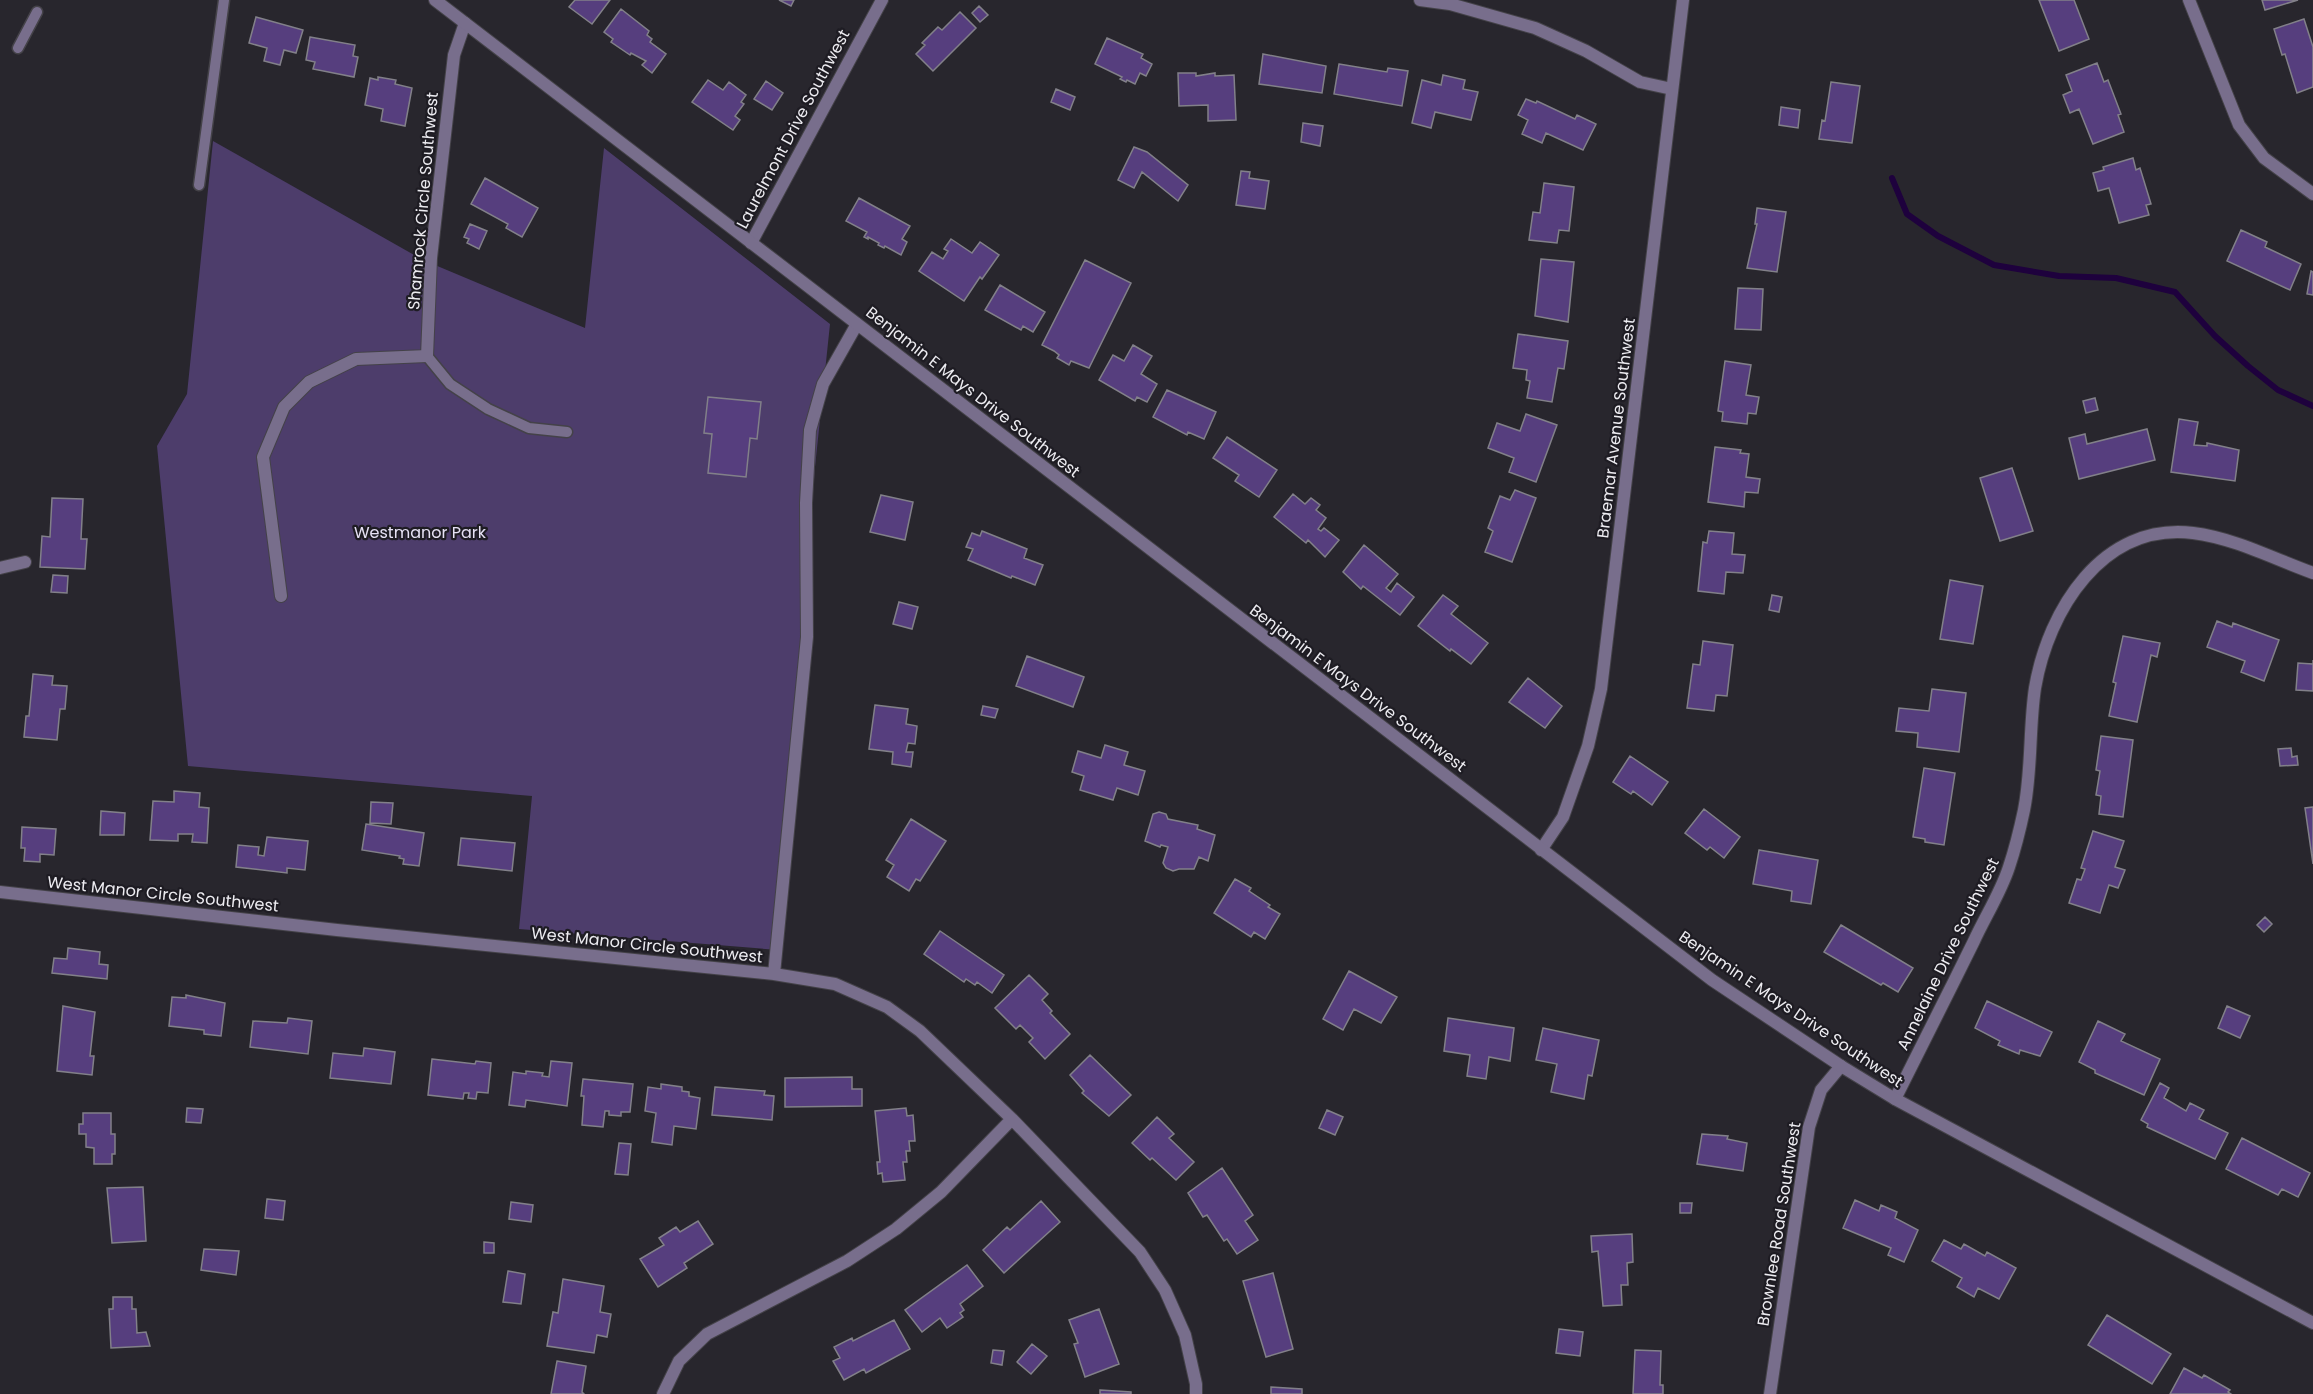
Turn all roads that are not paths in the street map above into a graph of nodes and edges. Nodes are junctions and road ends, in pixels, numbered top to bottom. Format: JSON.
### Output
{"nodes":[{"id":1,"x":224,"y":0,"type":"edge"},
{"id":2,"x":435,"y":0,"type":"edge"},
{"id":3,"x":882,"y":0,"type":"edge"},
{"id":4,"x":1420,"y":0,"type":"edge"},
{"id":5,"x":1683,"y":0,"type":"edge"},
{"id":6,"x":2189,"y":0,"type":"edge"},
{"id":7,"x":37,"y":12,"type":"dead end"},
{"id":8,"x":465,"y":23,"type":"junction"},
{"id":9,"x":18,"y":48,"type":"dead end"},
{"id":10,"x":1672,"y":89,"type":"junction"},
{"id":11,"x":199,"y":185,"type":"dead end"},
{"id":12,"x":2313,"y":194,"type":"edge"},
{"id":13,"x":751,"y":243,"type":"junction"},
{"id":14,"x":856,"y":324,"type":"junction"},
{"id":15,"x":427,"y":356,"type":"junction"},
{"id":16,"x":567,"y":432,"type":"dead end"},
{"id":17,"x":25,"y":562,"type":"dead end"},
{"id":18,"x":0,"y":568,"type":"edge"},
{"id":19,"x":2313,"y":573,"type":"edge"},
{"id":20,"x":281,"y":596,"type":"dead end"},
{"id":21,"x":1541,"y":850,"type":"junction"},
{"id":22,"x":0,"y":892,"type":"edge"},
{"id":23,"x":774,"y":974,"type":"junction"},
{"id":24,"x":1841,"y":1066,"type":"junction"},
{"id":25,"x":1895,"y":1100,"type":"junction"},
{"id":26,"x":1012,"y":1119,"type":"junction"},
{"id":27,"x":2313,"y":1323,"type":"edge"},
{"id":28,"x":663,"y":1394,"type":"edge"},
{"id":29,"x":1196,"y":1394,"type":"edge"},
{"id":30,"x":1770,"y":1394,"type":"edge"}],
"edges":[{"from":1,"to":11,"type":"lane"},
{"from":2,"to":8,"type":"street","name":"Benjamin E Mays Drive Southwest"},
{"from":3,"to":13,"type":"street","name":"Laurelmont Drive Southwest"},
{"from":4,"to":10,"type":"street"},
{"from":5,"to":10,"type":"street","name":"Braemar Avenue Southwest"},
{"from":6,"to":12,"type":"street"},
{"from":7,"to":9,"type":"lane"},
{"from":8,"to":13,"type":"street","name":"Benjamin E Mays Drive Southwest"},
{"from":8,"to":15,"type":"street","name":"Shamrock Circle Southwest"},
{"from":10,"to":21,"type":"street","name":"Braemar Avenue Southwest"},
{"from":13,"to":14,"type":"street","name":"Benjamin E Mays Drive Southwest"},
{"from":14,"to":21,"type":"street","name":"Benjamin E Mays Drive Southwest"},
{"from":14,"to":23,"type":"street","name":"West Manor Circle Southwest"},
{"from":15,"to":16,"type":"lane"},
{"from":15,"to":20,"type":"street"},
{"from":17,"to":18,"type":"street"},
{"from":19,"to":25,"type":"street","name":"Annelaine Drive Southwest"},
{"from":21,"to":24,"type":"street","name":"Benjamin E Mays Drive Southwest"},
{"from":22,"to":23,"type":"street","name":"West Manor Circle Southwest"},
{"from":23,"to":26,"type":"street"},
{"from":24,"to":25,"type":"street","name":"Benjamin E Mays Drive Southwest"},
{"from":24,"to":30,"type":"street","name":"Brownlee Road Southwest"},
{"from":25,"to":27,"type":"street","name":"Benjamin E Mays Drive Southwest"},
{"from":26,"to":28,"type":"street"},
{"from":26,"to":29,"type":"street"}]}
